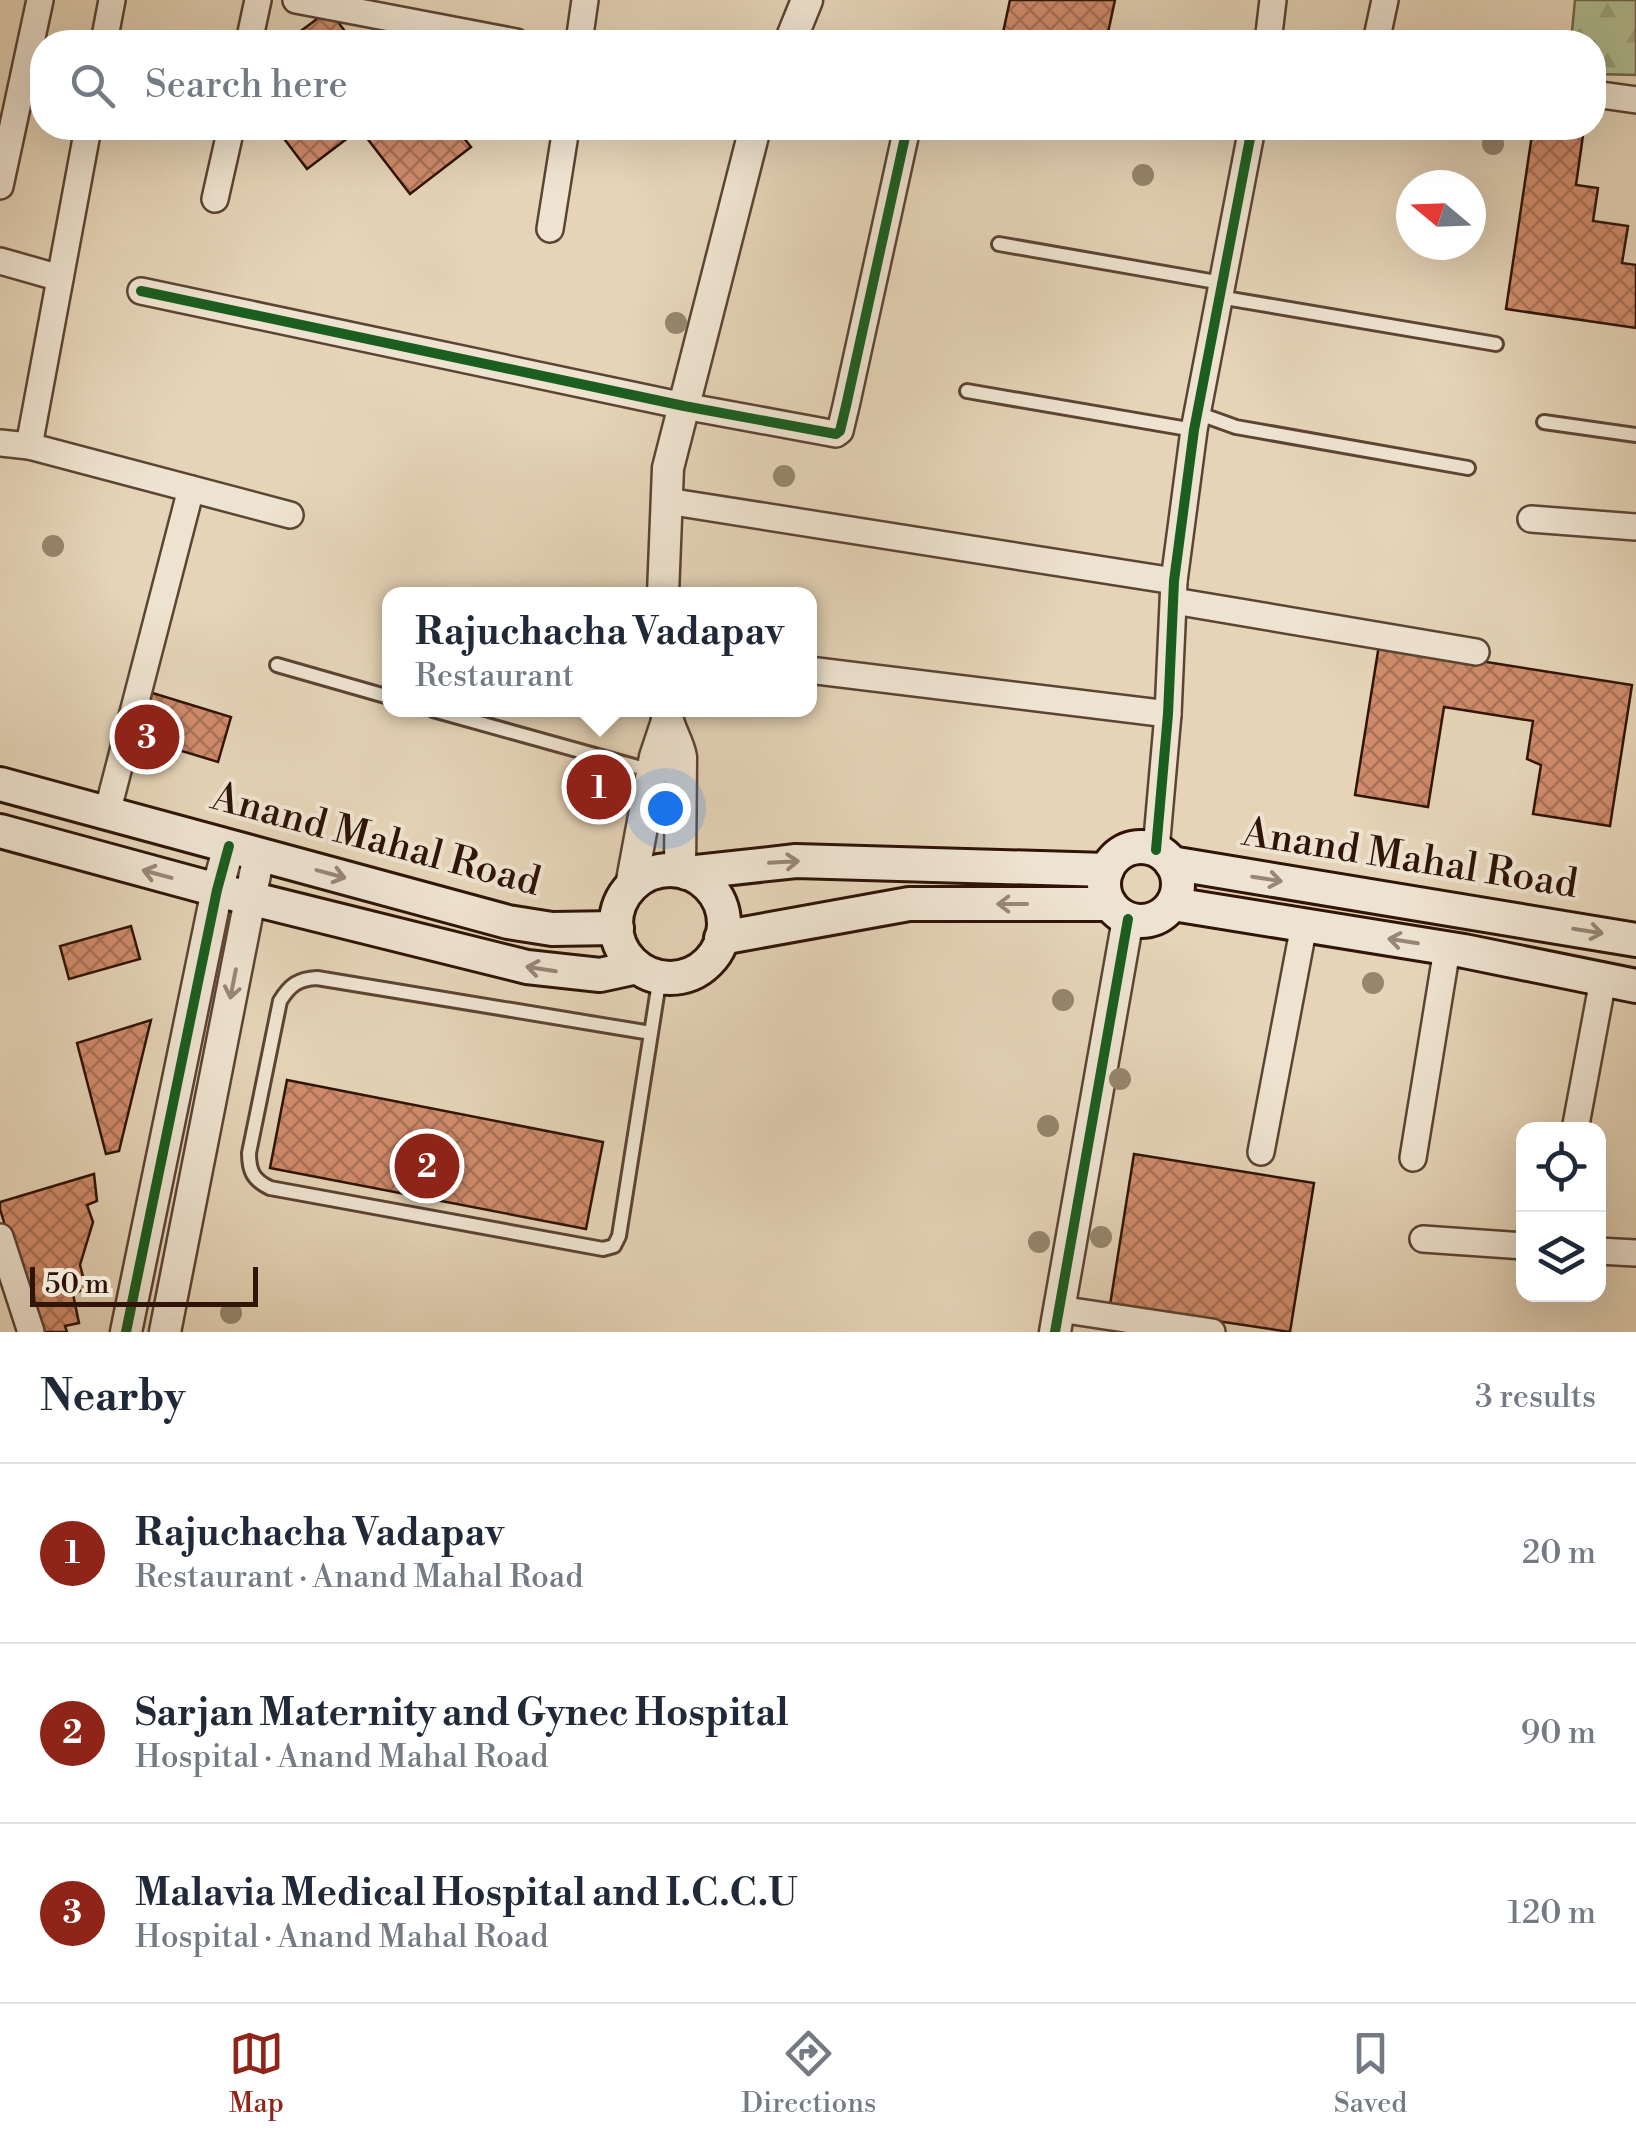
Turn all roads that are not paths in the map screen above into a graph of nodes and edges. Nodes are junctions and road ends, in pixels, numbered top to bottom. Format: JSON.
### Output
{"nodes":[{"id":1,"x":40,"y":0,"type":"edge"},
{"id":2,"x":112,"y":0,"type":"edge"},
{"id":3,"x":258,"y":0,"type":"edge"},
{"id":4,"x":296,"y":0,"type":"edge"},
{"id":5,"x":585,"y":0,"type":"edge"},
{"id":6,"x":808,"y":0,"type":"edge"},
{"id":7,"x":1273,"y":0,"type":"edge"},
{"id":8,"x":1385,"y":0,"type":"edge"},
{"id":9,"x":34,"y":30,"type":"edge"},
{"id":10,"x":106,"y":30,"type":"edge"},
{"id":11,"x":252,"y":30,"type":"edge"},
{"id":12,"x":453,"y":30,"type":"edge"},
{"id":13,"x":581,"y":30,"type":"edge"},
{"id":14,"x":795,"y":30,"type":"edge"},
{"id":15,"x":1269,"y":30,"type":"edge"},
{"id":16,"x":1379,"y":30,"type":"edge"},
{"id":17,"x":30,"y":46,"type":"edge"},
{"id":18,"x":1606,"y":96,"type":"edge"},
{"id":19,"x":1636,"y":100,"type":"edge"},
{"id":20,"x":86,"y":140,"type":"edge"},
{"id":21,"x":228,"y":140,"type":"edge"},
{"id":22,"x":564,"y":140,"type":"edge"},
{"id":23,"x":752,"y":140,"type":"edge"},
{"id":24,"x":904,"y":140,"type":"edge"},
{"id":25,"x":1250,"y":140,"type":"edge"},
{"id":26,"x":0,"y":186,"type":"edge"},
{"id":27,"x":215,"y":200,"type":"dead end"},
{"id":28,"x":550,"y":229,"type":"dead end"},
{"id":29,"x":999,"y":244,"type":"dead end"},
{"id":30,"x":0,"y":261,"type":"edge"},
{"id":31,"x":60,"y":278,"type":"junction"},
{"id":32,"x":1220,"y":290,"type":"junction"},
{"id":33,"x":142,"y":291,"type":"dead end"},
{"id":34,"x":1496,"y":344,"type":"dead end"},
{"id":35,"x":967,"y":391,"type":"dead end"},
{"id":36,"x":684,"y":406,"type":"junction"},
{"id":37,"x":1195,"y":421,"type":"junction"},
{"id":38,"x":1544,"y":422,"type":"dead end"},
{"id":39,"x":1636,"y":436,"type":"edge"},
{"id":40,"x":0,"y":442,"type":"edge"},
{"id":41,"x":29,"y":446,"type":"junction"},
{"id":42,"x":1468,"y":468,"type":"dead end"},
{"id":43,"x":191,"y":489,"type":"junction"},
{"id":44,"x":667,"y":501,"type":"junction"},
{"id":45,"x":290,"y":515,"type":"dead end"},
{"id":46,"x":1531,"y":520,"type":"dead end"},
{"id":47,"x":1636,"y":526,"type":"edge"},
{"id":48,"x":663,"y":587,"type":"edge"},
{"id":49,"x":1174,"y":591,"type":"junction"},
{"id":50,"x":1476,"y":652,"type":"dead end"},
{"id":51,"x":277,"y":665,"type":"dead end"},
{"id":52,"x":817,"y":671,"type":"edge"},
{"id":53,"x":382,"y":695,"type":"edge"},
{"id":54,"x":1168,"y":714,"type":"junction"},
{"id":55,"x":458,"y":717,"type":"edge"},
{"id":56,"x":666,"y":717,"type":"edge"},
{"id":57,"x":667,"y":717,"type":"edge"},
{"id":58,"x":652,"y":771,"type":"junction"},
{"id":59,"x":0,"y":784,"type":"edge"},
{"id":60,"x":107,"y":813,"type":"junction"},
{"id":61,"x":0,"y":832,"type":"edge"},
{"id":62,"x":244,"y":850,"type":"junction"},
{"id":63,"x":1163,"y":857,"type":"junction"},
{"id":64,"x":1107,"y":870,"type":"junction"},
{"id":65,"x":684,"y":872,"type":"junction"},
{"id":66,"x":631,"y":886,"type":"junction"},
{"id":67,"x":217,"y":890,"type":"junction"},
{"id":68,"x":250,"y":898,"type":"junction"},
{"id":69,"x":1173,"y":904,"type":"junction"},
{"id":70,"x":1119,"y":912,"type":"junction"},
{"id":71,"x":1304,"y":925,"type":"junction"},
{"id":72,"x":617,"y":928,"type":"junction"},
{"id":73,"x":722,"y":938,"type":"junction"},
{"id":74,"x":1636,"y":940,"type":"edge"},
{"id":75,"x":1446,"y":948,"type":"junction"},
{"id":76,"x":648,"y":972,"type":"junction"},
{"id":77,"x":1603,"y":980,"type":"junction"},
{"id":78,"x":1636,"y":986,"type":"edge"},
{"id":79,"x":651,"y":1033,"type":"junction"},
{"id":80,"x":1576,"y":1122,"type":"edge"},
{"id":81,"x":1260,"y":1152,"type":"dead end"},
{"id":82,"x":1413,"y":1158,"type":"dead end"},
{"id":83,"x":0,"y":1237,"type":"edge"},
{"id":84,"x":1423,"y":1239,"type":"dead end"},
{"id":85,"x":1516,"y":1245,"type":"edge"},
{"id":86,"x":1606,"y":1251,"type":"edge"},
{"id":87,"x":1636,"y":1253,"type":"edge"},
{"id":88,"x":1057,"y":1320,"type":"edge"},
{"id":89,"x":31,"y":1332,"type":"edge"},
{"id":90,"x":126,"y":1332,"type":"edge"},
{"id":91,"x":165,"y":1332,"type":"edge"},
{"id":92,"x":1212,"y":1332,"type":"edge"}],
"edges":[{"from":1,"to":9,"type":"street"},
{"from":2,"to":10,"type":"street"},
{"from":3,"to":11,"type":"street"},
{"from":4,"to":12,"type":"street"},
{"from":5,"to":13,"type":"street"},
{"from":6,"to":14,"type":"street"},
{"from":7,"to":15,"type":"street"},
{"from":8,"to":16,"type":"street"},
{"from":17,"to":26,"type":"street"},
{"from":18,"to":19,"type":"street"},
{"from":20,"to":31,"type":"street"},
{"from":21,"to":27,"type":"street"},
{"from":22,"to":28,"type":"street"},
{"from":23,"to":36,"type":"street"},
{"from":24,"to":36,"type":"street"},
{"from":25,"to":32,"type":"street"},
{"from":29,"to":32,"type":"lane"},
{"from":30,"to":31,"type":"street"},
{"from":31,"to":41,"type":"street"},
{"from":32,"to":34,"type":"lane"},
{"from":32,"to":37,"type":"street"},
{"from":33,"to":36,"type":"street"},
{"from":35,"to":37,"type":"lane"},
{"from":36,"to":44,"type":"street"},
{"from":37,"to":42,"type":"lane"},
{"from":37,"to":49,"type":"street"},
{"from":38,"to":39,"type":"lane"},
{"from":40,"to":41,"type":"street"},
{"from":41,"to":43,"type":"street"},
{"from":43,"to":45,"type":"street"},
{"from":43,"to":60,"type":"street"},
{"from":44,"to":48,"type":"street"},
{"from":44,"to":49,"type":"street"},
{"from":46,"to":47,"type":"street"},
{"from":49,"to":50,"type":"street"},
{"from":49,"to":54,"type":"street"},
{"from":51,"to":53,"type":"lane"},
{"from":52,"to":54,"type":"street"},
{"from":54,"to":63,"type":"street"},
{"from":55,"to":58,"type":"lane"},
{"from":56,"to":58,"type":"street"},
{"from":57,"to":65,"type":"street"},
{"from":58,"to":66,"type":"street"},
{"from":59,"to":60,"type":"main road","name":"Anand Mahal Road"},
{"from":60,"to":62,"type":"main road","name":"Anand Mahal Road"},
{"from":67,"to":61,"type":"main road","one_way":true},
{"from":62,"to":67,"type":"street"},
{"from":62,"to":68,"type":"street"},
{"from":62,"to":72,"type":"main road","name":"Anand Mahal Road","one_way":true},
{"from":63,"to":64,"type":"main road"},
{"from":63,"to":69,"type":"main road"},
{"from":63,"to":74,"type":"main road","name":"Anand Mahal Road","one_way":true},
{"from":65,"to":64,"type":"main road","one_way":true},
{"from":64,"to":70,"type":"main road"},
{"from":65,"to":66,"type":"main road"},
{"from":65,"to":73,"type":"main road"},
{"from":66,"to":72,"type":"main road"},
{"from":67,"to":68,"type":"main road"},
{"from":67,"to":90,"type":"street"},
{"from":76,"to":68,"type":"main road","one_way":true},
{"from":68,"to":91,"type":"street","one_way":true},
{"from":69,"to":70,"type":"main road"},
{"from":69,"to":71,"type":"main road","name":"Anand Mahal Road"},
{"from":70,"to":73,"type":"main road","one_way":true},
{"from":70,"to":88,"type":"street"},
{"from":75,"to":71,"type":"main road","name":"Anand Mahal Road","one_way":true},
{"from":71,"to":81,"type":"street"},
{"from":72,"to":76,"type":"main road"},
{"from":73,"to":76,"type":"main road"},
{"from":75,"to":77,"type":"main road","name":"Anand Mahal Road"},
{"from":75,"to":82,"type":"street"},
{"from":76,"to":79,"type":"lane"},
{"from":77,"to":78,"type":"main road","name":"Anand Mahal Road"},
{"from":77,"to":80,"type":"street"},
{"from":79,"to":79,"type":"lane"},
{"from":83,"to":89,"type":"street"},
{"from":84,"to":85,"type":"street"},
{"from":86,"to":87,"type":"street"},
{"from":88,"to":92,"type":"street"}]}
